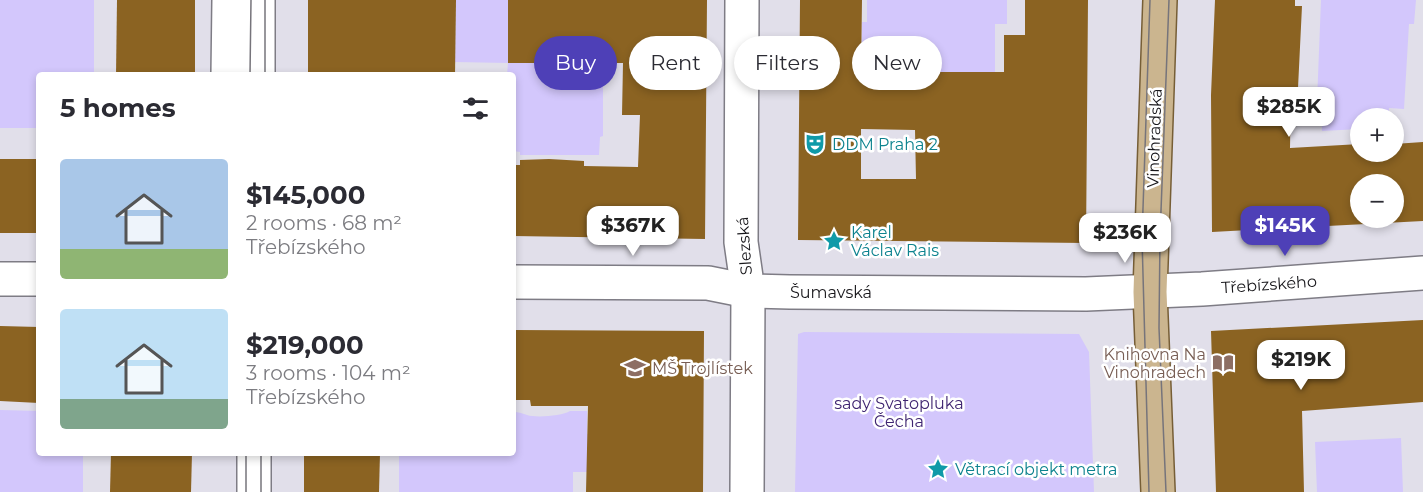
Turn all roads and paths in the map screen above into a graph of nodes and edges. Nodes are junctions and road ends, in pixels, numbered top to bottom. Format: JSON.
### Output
{"nodes":[{"id":1,"x":229,"y":0,"type":"edge"},
{"id":2,"x":258,"y":0,"type":"edge"},
{"id":3,"x":742,"y":0,"type":"edge"},
{"id":4,"x":1160,"y":0,"type":"edge"},
{"id":5,"x":228,"y":72,"type":"edge"},
{"id":6,"x":258,"y":72,"type":"edge"},
{"id":7,"x":1423,"y":273,"type":"edge"},
{"id":8,"x":0,"y":279,"type":"edge"},
{"id":9,"x":36,"y":279,"type":"edge"},
{"id":10,"x":516,"y":282,"type":"edge"},
{"id":11,"x":748,"y":291,"type":"junction"},
{"id":12,"x":1150,"y":292,"type":"junction"},
{"id":13,"x":254,"y":456,"type":"edge"},
{"id":14,"x":254,"y":492,"type":"edge"},
{"id":15,"x":747,"y":492,"type":"edge"},
{"id":16,"x":1158,"y":492,"type":"edge"}],
"edges":[{"from":1,"to":5,"type":"street"},
{"from":2,"to":6,"type":"street"},
{"from":3,"to":11,"type":"street","name":"Slezská"},
{"from":4,"to":12,"type":"main road","name":"Vinohradská"},
{"from":7,"to":12,"type":"street","name":"Třebízského"},
{"from":8,"to":9,"type":"street"},
{"from":10,"to":11,"type":"street","name":"Šumavská"},
{"from":11,"to":12,"type":"street","name":"Šumavská"},
{"from":11,"to":15,"type":"street","name":"Slezská"},
{"from":12,"to":16,"type":"main road","name":"Vinohradská"},
{"from":13,"to":14,"type":"street"}]}
